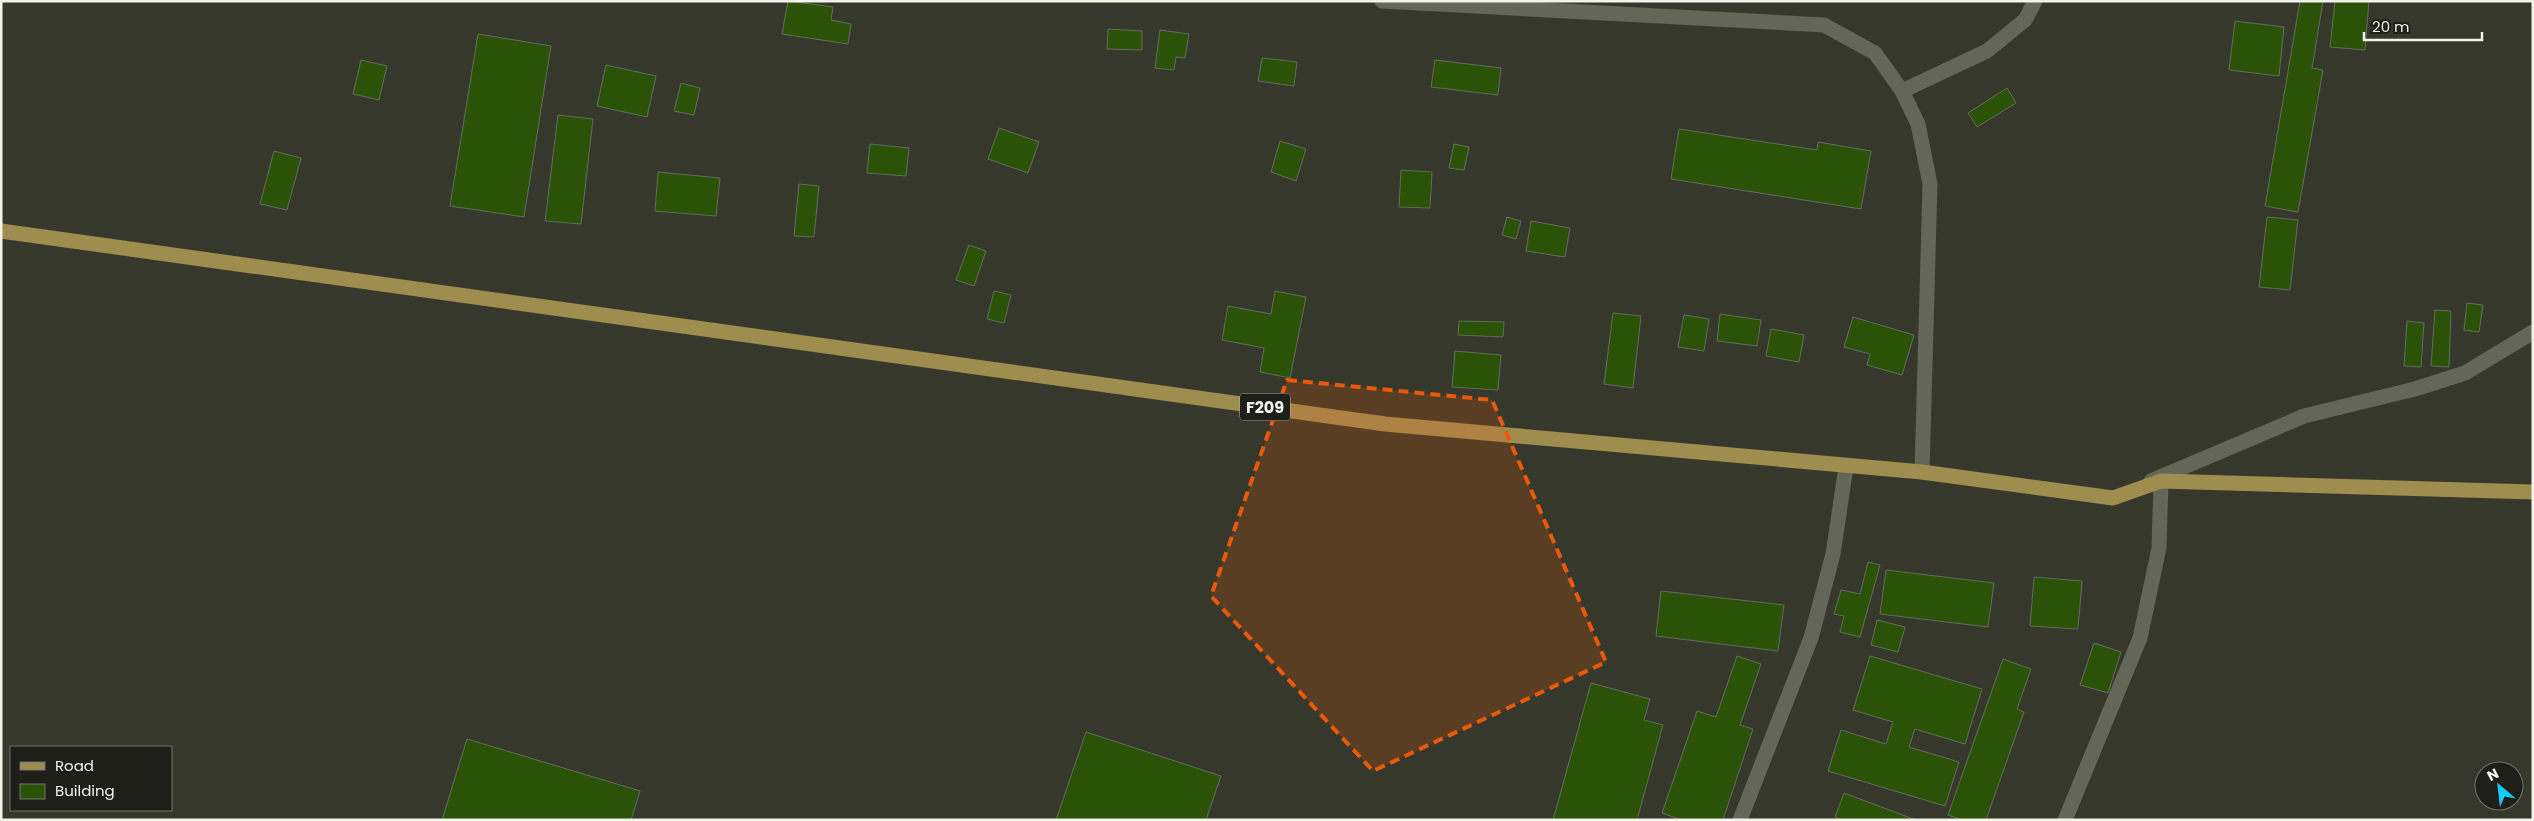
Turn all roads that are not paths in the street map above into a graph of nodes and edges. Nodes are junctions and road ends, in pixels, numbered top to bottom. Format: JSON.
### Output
{"nodes":[{"id":1,"x":1382,"y":1,"type":"edge"},
{"id":2,"x":2035,"y":1,"type":"edge"},
{"id":3,"x":1902,"y":91,"type":"junction"},
{"id":4,"x":1,"y":231,"type":"edge"},
{"id":5,"x":2533,"y":332,"type":"edge"},
{"id":6,"x":1846,"y":467,"type":"junction"},
{"id":7,"x":1922,"y":472,"type":"junction"},
{"id":8,"x":2161,"y":481,"type":"junction"},
{"id":9,"x":2533,"y":492,"type":"edge"},
{"id":10,"x":2113,"y":498,"type":"junction"},
{"id":11,"x":1740,"y":820,"type":"edge"},
{"id":12,"x":2065,"y":820,"type":"edge"}],
"edges":[{"from":1,"to":3,"type":"street"},
{"from":2,"to":3,"type":"street"},
{"from":3,"to":7,"type":"street"},
{"from":4,"to":6,"type":"main road","number":"F209"},
{"from":5,"to":10,"type":"street"},
{"from":6,"to":7,"type":"main road","number":"F209"},
{"from":6,"to":11,"type":"street"},
{"from":7,"to":10,"type":"main road","number":"F209"},
{"from":8,"to":9,"type":"main road","number":"F209"},
{"from":8,"to":10,"type":"main road","number":"F209"},
{"from":8,"to":12,"type":"street"}]}
